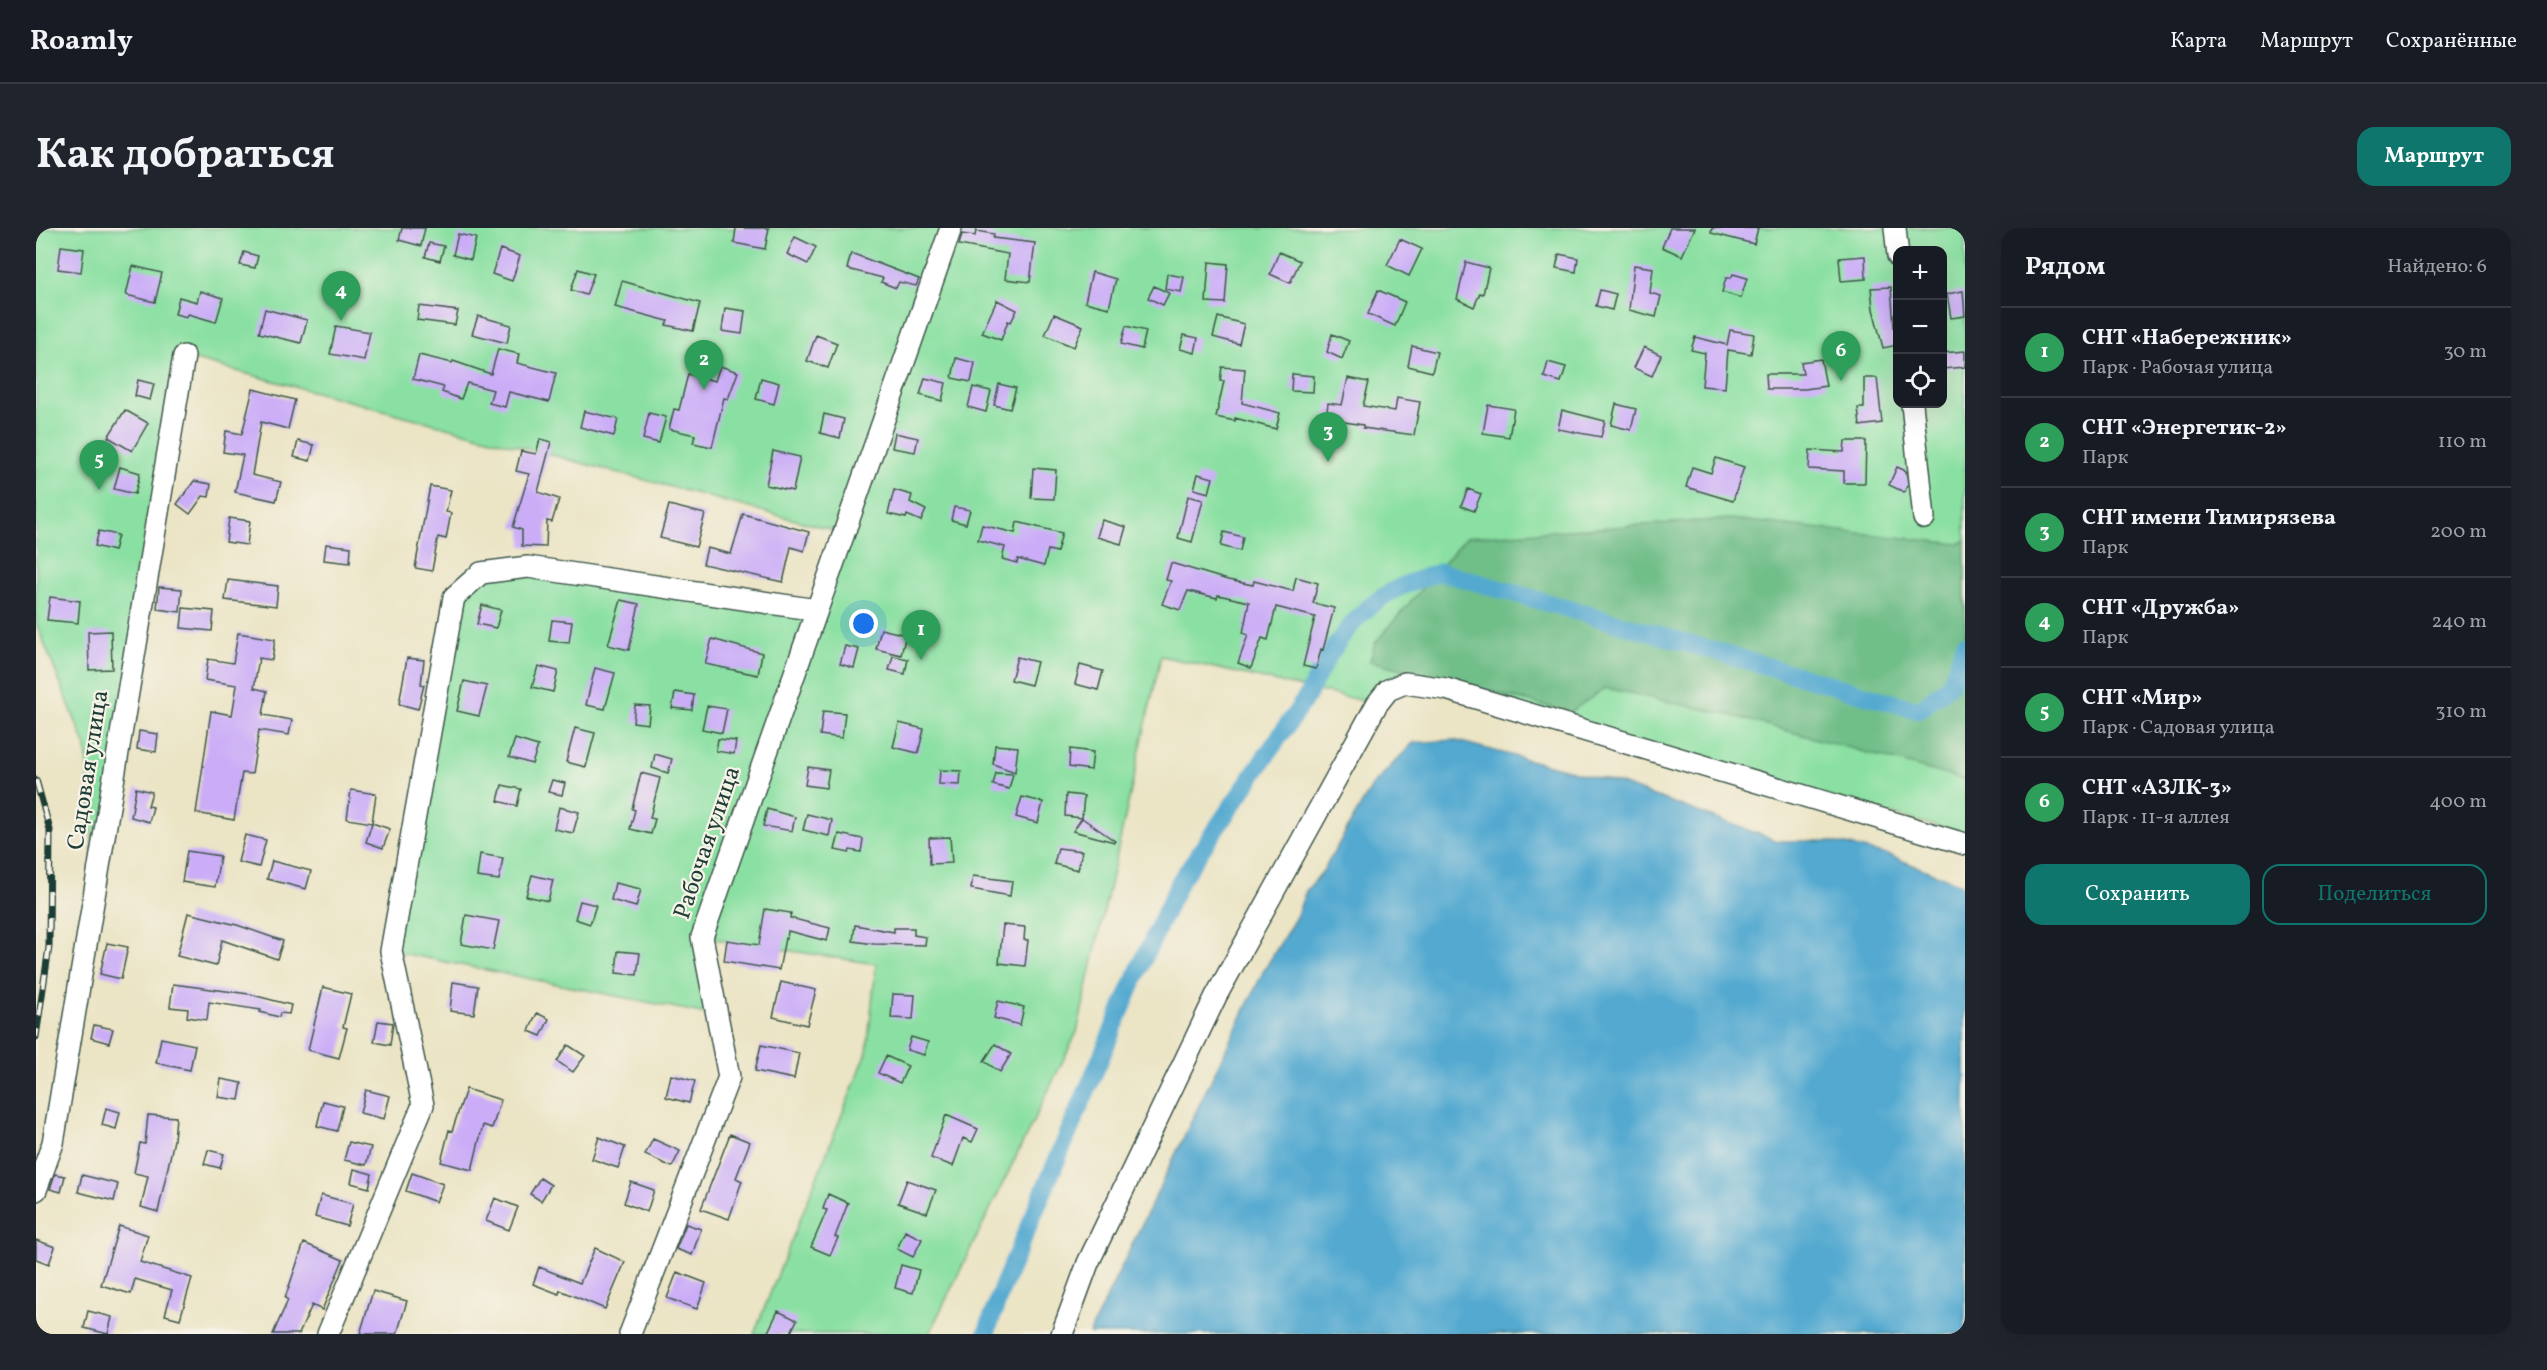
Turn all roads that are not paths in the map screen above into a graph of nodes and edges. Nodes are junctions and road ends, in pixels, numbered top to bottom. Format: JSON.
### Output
{"nodes":[{"id":1,"x":951,"y":228,"type":"edge"},
{"id":2,"x":1895,"y":228,"type":"edge"},
{"id":3,"x":1897,"y":246,"type":"edge"},
{"id":4,"x":184,"y":357,"type":"dead end"},
{"id":5,"x":1912,"y":408,"type":"edge"},
{"id":6,"x":1924,"y":518,"type":"dead end"},
{"id":7,"x":817,"y":610,"type":"junction"},
{"id":8,"x":1965,"y":844,"type":"edge"},
{"id":9,"x":36,"y":1190,"type":"edge"},
{"id":10,"x":328,"y":1334,"type":"edge"},
{"id":11,"x":630,"y":1334,"type":"edge"},
{"id":12,"x":1062,"y":1334,"type":"edge"}],
"edges":[{"from":1,"to":7,"type":"street","name":"Рабочая улица"},
{"from":2,"to":3,"type":"street"},
{"from":4,"to":9,"type":"street","name":"Садовая улица"},
{"from":5,"to":6,"type":"street"},
{"from":7,"to":10,"type":"street"},
{"from":7,"to":11,"type":"street","name":"Рабочая улица"},
{"from":8,"to":12,"type":"street"}]}
